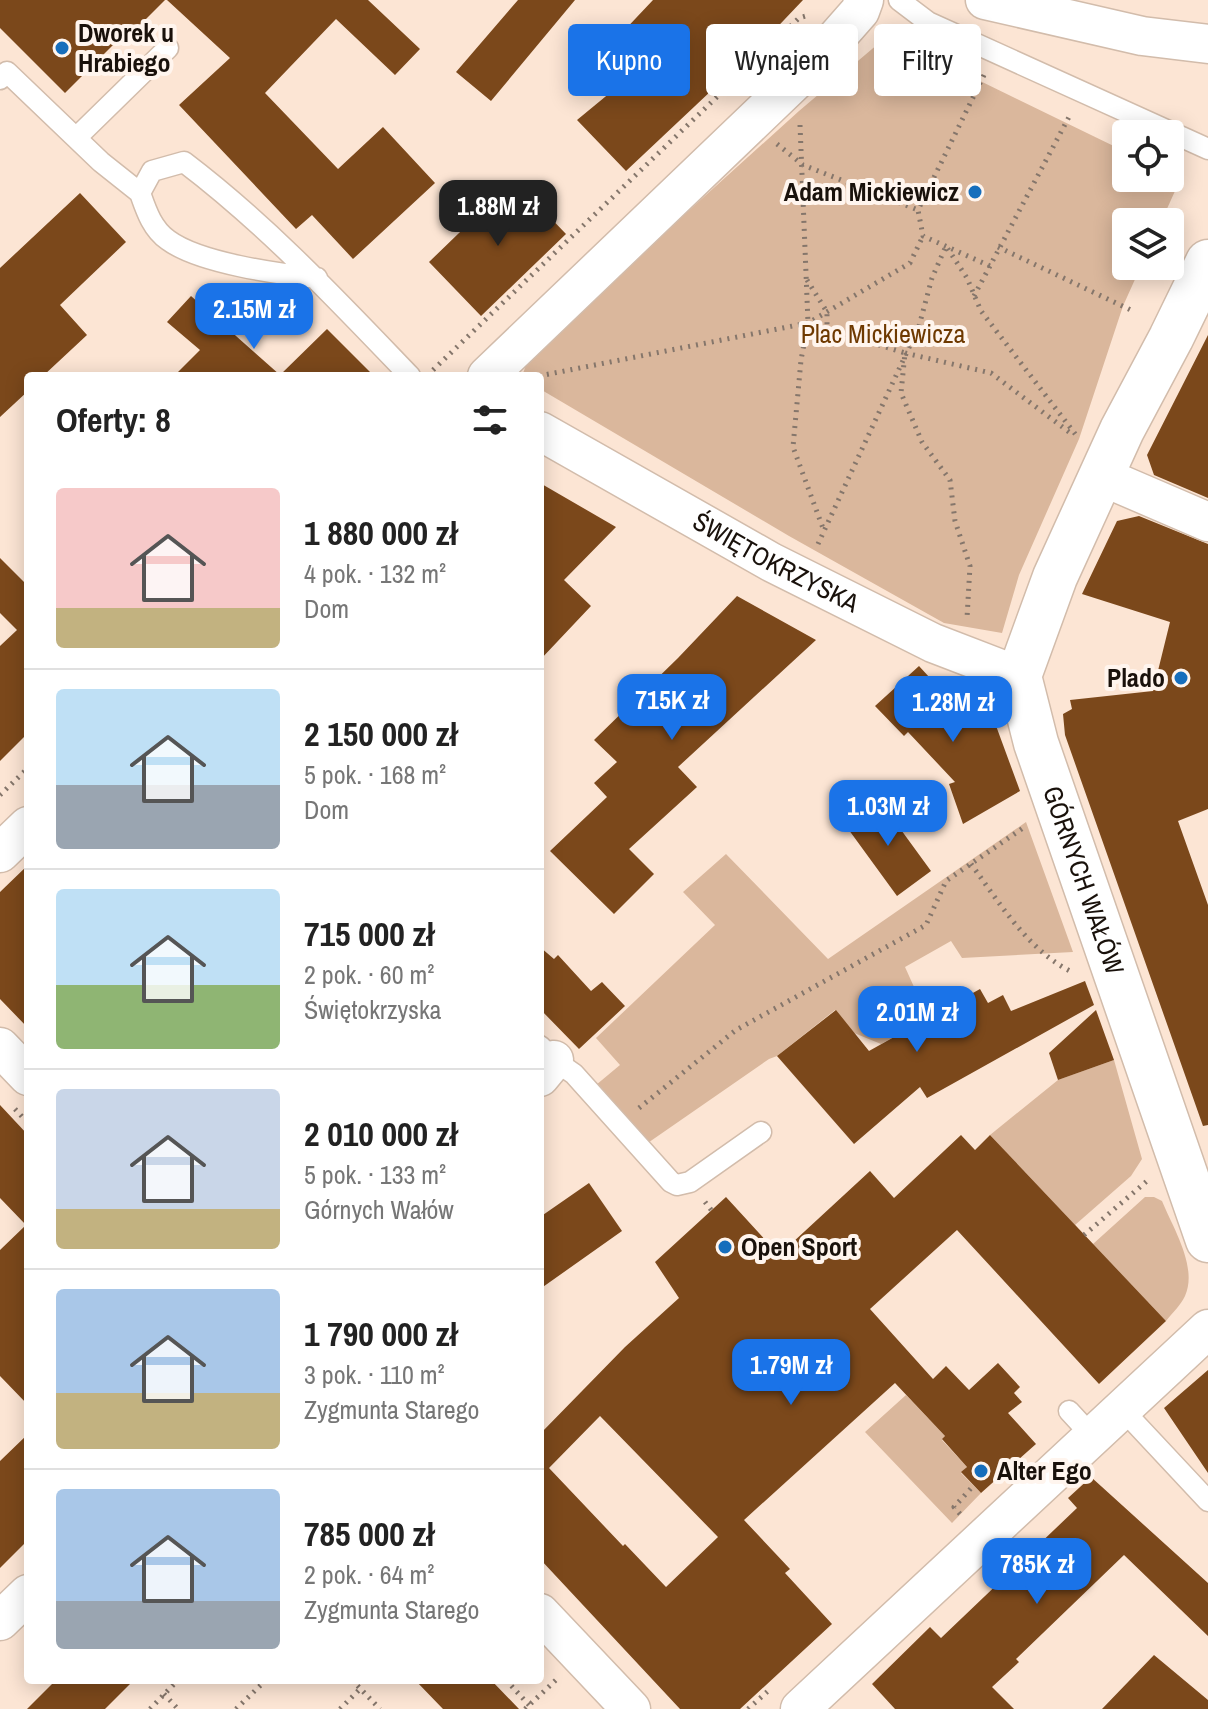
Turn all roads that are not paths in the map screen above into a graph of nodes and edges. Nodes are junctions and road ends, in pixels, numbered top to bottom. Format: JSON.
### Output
{"nodes":[{"id":1,"x":864,"y":0,"type":"edge"},
{"id":2,"x":899,"y":0,"type":"edge"},
{"id":3,"x":985,"y":0,"type":"edge"},
{"id":4,"x":1208,"y":44,"type":"edge"},
{"id":5,"x":168,"y":48,"type":"dead end"},
{"id":6,"x":0,"y":79,"type":"edge"},
{"id":7,"x":76,"y":138,"type":"junction"},
{"id":8,"x":1208,"y":149,"type":"edge"},
{"id":9,"x":140,"y":193,"type":"junction"},
{"id":10,"x":1208,"y":262,"type":"edge"},
{"id":11,"x":317,"y":278,"type":"junction"},
{"id":12,"x":416,"y":372,"type":"edge"},
{"id":13,"x":491,"y":372,"type":"edge"},
{"id":14,"x":544,"y":433,"type":"edge"},
{"id":15,"x":1101,"y":476,"type":"junction"},
{"id":16,"x":1208,"y":522,"type":"edge"},
{"id":17,"x":1019,"y":676,"type":"junction"},
{"id":18,"x":24,"y":830,"type":"edge"},
{"id":19,"x":0,"y":853,"type":"edge"},
{"id":20,"x":0,"y":1047,"type":"edge"},
{"id":21,"x":545,"y":1061,"type":"edge"},
{"id":22,"x":24,"y":1072,"type":"edge"},
{"id":23,"x":761,"y":1132,"type":"dead end"},
{"id":24,"x":1208,"y":1240,"type":"edge"},
{"id":25,"x":1208,"y":1329,"type":"edge"},
{"id":26,"x":1122,"y":1409,"type":"junction"},
{"id":27,"x":1208,"y":1501,"type":"edge"},
{"id":28,"x":24,"y":1598,"type":"edge"},
{"id":29,"x":544,"y":1617,"type":"edge"},
{"id":30,"x":0,"y":1621,"type":"edge"},
{"id":31,"x":804,"y":1707,"type":"edge"},
{"id":32,"x":631,"y":1709,"type":"edge"}],
"edges":[{"from":1,"to":13,"type":"street"},
{"from":2,"to":8,"type":"lane"},
{"from":3,"to":4,"type":"street"},
{"from":5,"to":7,"type":"lane"},
{"from":6,"to":7,"type":"lane"},
{"from":7,"to":9,"type":"lane"},
{"from":9,"to":11,"type":"lane"},
{"from":9,"to":11,"type":"lane"},
{"from":10,"to":15,"type":"street"},
{"from":11,"to":12,"type":"lane"},
{"from":14,"to":17,"type":"street","name":"ŚWIĘTOKRZYSKA"},
{"from":15,"to":16,"type":"street"},
{"from":15,"to":17,"type":"street"},
{"from":17,"to":24,"type":"street","name":"GÓRNYCH WAŁÓW"},
{"from":18,"to":19,"type":"street"},
{"from":20,"to":22,"type":"street"},
{"from":21,"to":23,"type":"lane"},
{"from":25,"to":26,"type":"street"},
{"from":26,"to":27,"type":"lane"},
{"from":26,"to":31,"type":"street"},
{"from":28,"to":30,"type":"street"},
{"from":29,"to":32,"type":"street"}]}
